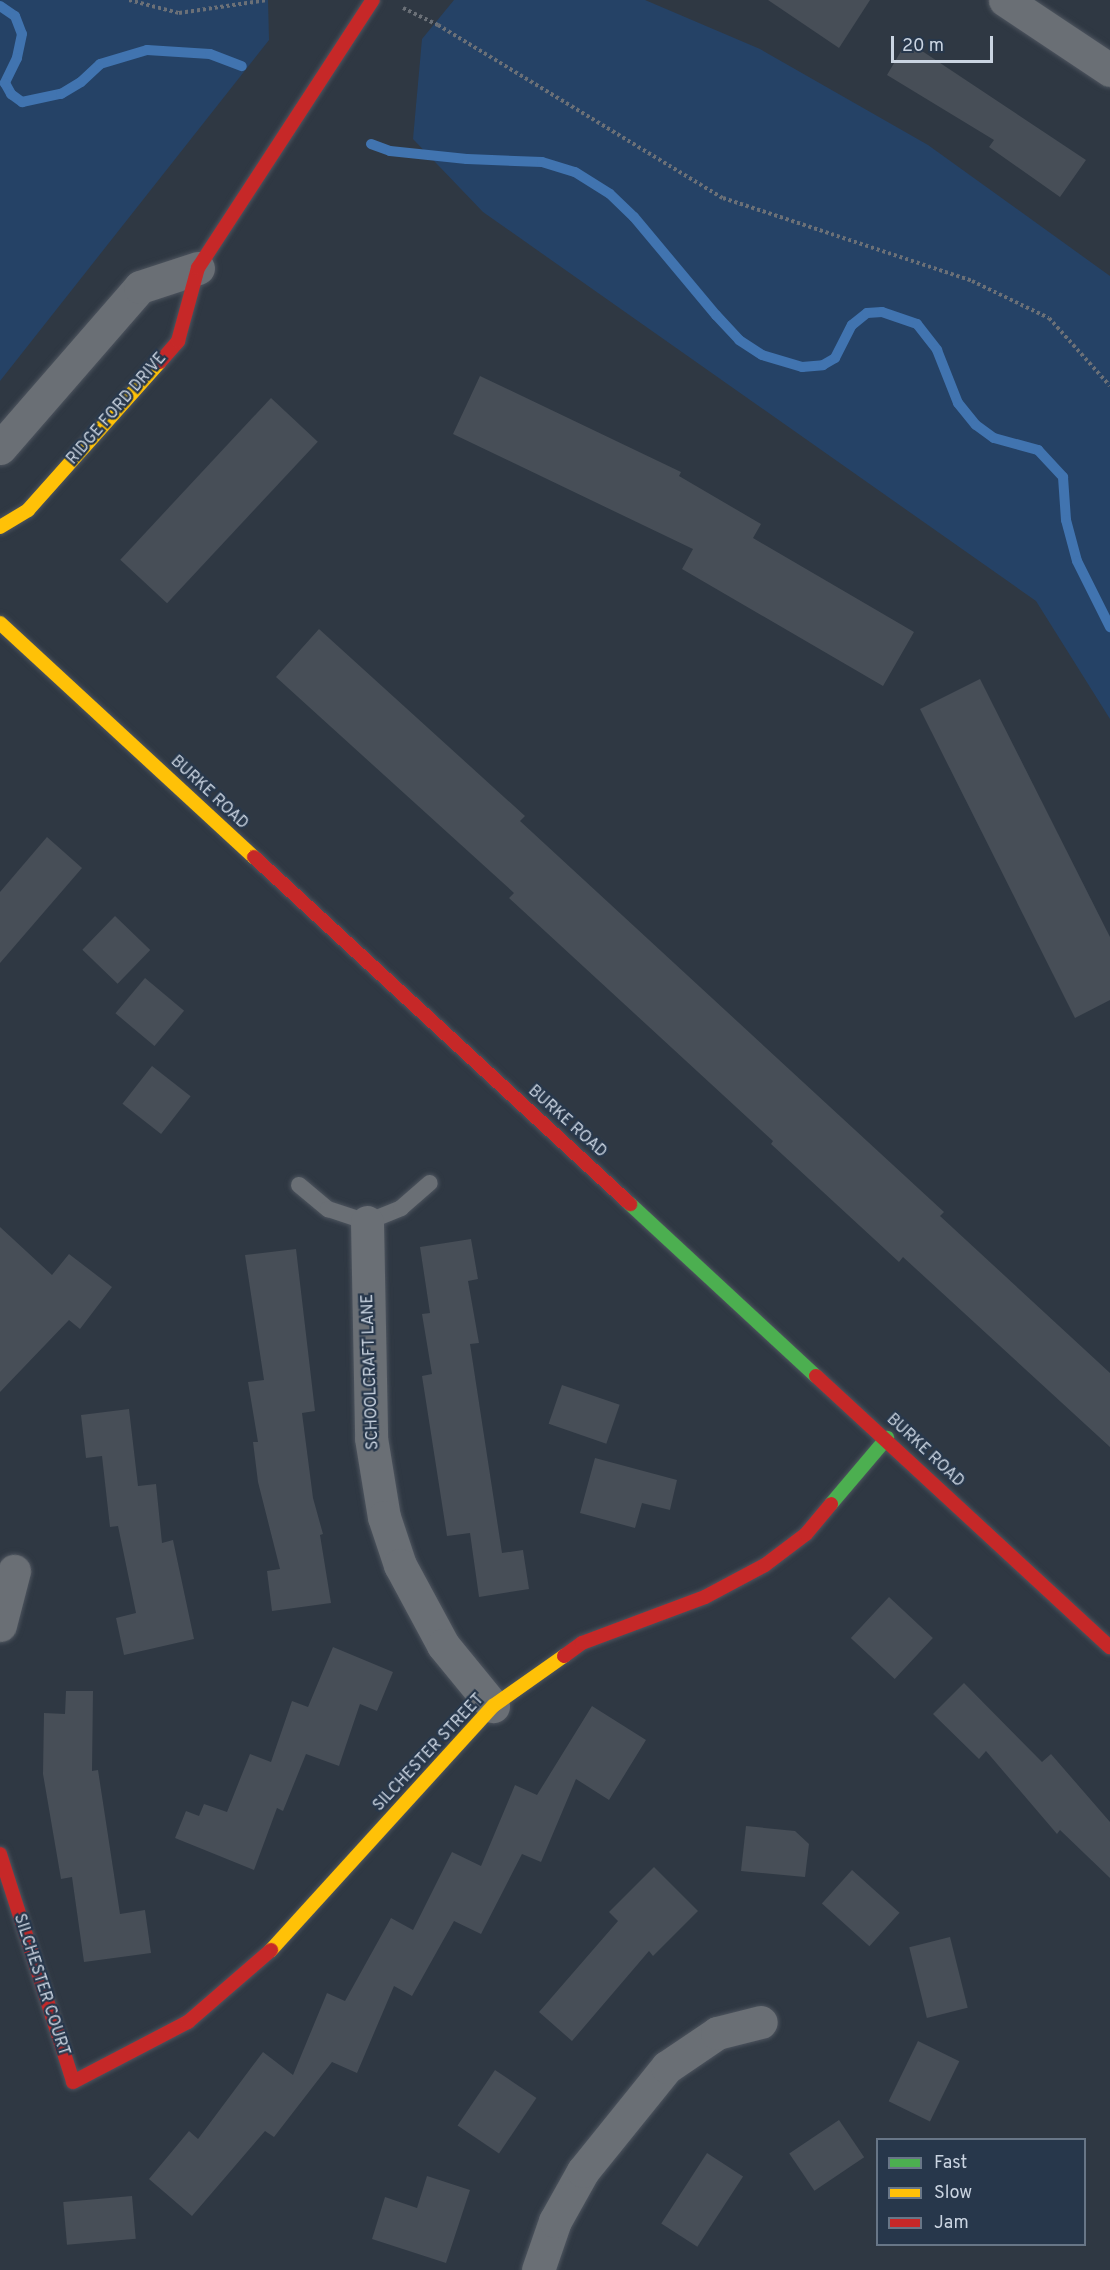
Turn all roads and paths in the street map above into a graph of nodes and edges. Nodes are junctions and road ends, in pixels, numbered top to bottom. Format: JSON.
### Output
{"nodes":[{"id":1,"x":129,"y":0,"type":"edge"},
{"id":2,"x":267,"y":0,"type":"edge"},
{"id":3,"x":373,"y":0,"type":"edge"},
{"id":4,"x":1005,"y":0,"type":"edge"},
{"id":5,"x":414,"y":11,"type":"dead end"},
{"id":6,"x":1110,"y":70,"type":"edge"},
{"id":7,"x":198,"y":268,"type":"junction"},
{"id":8,"x":1110,"y":386,"type":"edge"},
{"id":9,"x":0,"y":448,"type":"edge"},
{"id":10,"x":0,"y":528,"type":"edge"},
{"id":11,"x":0,"y":622,"type":"edge"},
{"id":12,"x":430,"y":1183,"type":"dead end"},
{"id":13,"x":299,"y":1185,"type":"dead end"},
{"id":14,"x":367,"y":1222,"type":"junction"},
{"id":15,"x":887,"y":1438,"type":"junction"},
{"id":16,"x":14,"y":1571,"type":"dead end"},
{"id":17,"x":0,"y":1625,"type":"edge"},
{"id":18,"x":1110,"y":1647,"type":"edge"},
{"id":19,"x":493,"y":1706,"type":"junction"},
{"id":20,"x":0,"y":1854,"type":"edge"},
{"id":21,"x":761,"y":2022,"type":"dead end"},
{"id":22,"x":73,"y":2082,"type":"joint"},
{"id":23,"x":538,"y":2270,"type":"edge"}],
"edges":[{"from":1,"to":2,"type":"path"},
{"from":3,"to":7,"type":"street","name":"RIDGE FORD DRIVE"},
{"from":4,"to":6,"type":"street"},
{"from":5,"to":8,"type":"path"},
{"from":7,"to":9,"type":"street"},
{"from":7,"to":10,"type":"street","name":"RIDGE FORD DRIVE"},
{"from":11,"to":15,"type":"street","name":"BURKE ROAD"},
{"from":12,"to":14,"type":"lane"},
{"from":13,"to":14,"type":"lane"},
{"from":14,"to":19,"type":"street","name":"SCHOOLCRAFT LANE"},
{"from":15,"to":18,"type":"street","name":"BURKE ROAD"},
{"from":15,"to":19,"type":"street","name":"SILCHESTER STREET"},
{"from":16,"to":17,"type":"street"},
{"from":19,"to":22,"type":"street","name":"SILCHESTER STREET"},
{"from":20,"to":22,"type":"street","name":"SILCHESTER COURT"},
{"from":21,"to":23,"type":"street"}]}
